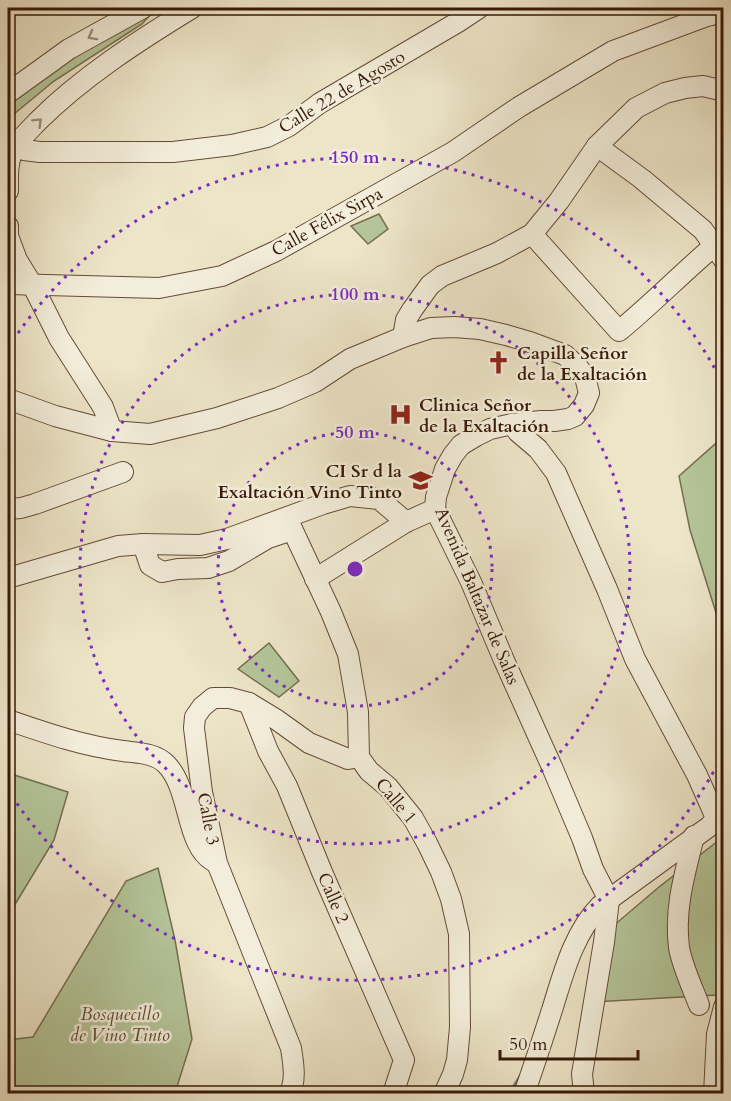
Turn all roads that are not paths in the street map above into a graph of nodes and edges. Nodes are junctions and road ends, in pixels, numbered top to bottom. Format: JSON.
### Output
{"nodes":[{"id":1,"x":143,"y":8,"type":"edge"},
{"id":2,"x":479,"y":8,"type":"edge"},
{"id":3,"x":181,"y":10,"type":"edge"},
{"id":4,"x":723,"y":12,"type":"edge"},
{"id":5,"x":723,"y":91,"type":"edge"},
{"id":6,"x":8,"y":93,"type":"edge"},
{"id":7,"x":11,"y":145,"type":"edge"},
{"id":8,"x":597,"y":146,"type":"junction"},
{"id":9,"x":8,"y":191,"type":"edge"},
{"id":10,"x":8,"y":226,"type":"edge"},
{"id":11,"x":532,"y":234,"type":"junction"},
{"id":12,"x":719,"y":253,"type":"edge"},
{"id":13,"x":8,"y":284,"type":"edge"},
{"id":14,"x":33,"y":286,"type":"junction"},
{"id":15,"x":403,"y":337,"type":"junction"},
{"id":16,"x":8,"y":399,"type":"edge"},
{"id":17,"x":512,"y":424,"type":"junction"},
{"id":18,"x":112,"y":431,"type":"junction"},
{"id":19,"x":123,"y":472,"type":"dead end"},
{"id":20,"x":8,"y":509,"type":"edge"},
{"id":21,"x":435,"y":509,"type":"junction"},
{"id":22,"x":406,"y":522,"type":"junction"},
{"id":23,"x":289,"y":524,"type":"junction"},
{"id":24,"x":143,"y":544,"type":"junction"},
{"id":25,"x":8,"y":578,"type":"edge"},
{"id":26,"x":315,"y":579,"type":"junction"},
{"id":27,"x":249,"y":703,"type":"junction"},
{"id":28,"x":8,"y":720,"type":"edge"},
{"id":29,"x":359,"y":757,"type":"junction"},
{"id":30,"x":694,"y":836,"type":"junction"},
{"id":31,"x":217,"y":863,"type":"junction"},
{"id":32,"x":609,"y":900,"type":"junction"},
{"id":33,"x":699,"y":1005,"type":"dead end"},
{"id":34,"x":723,"y":1007,"type":"edge"},
{"id":35,"x":289,"y":1094,"type":"edge"},
{"id":36,"x":393,"y":1094,"type":"edge"},
{"id":37,"x":444,"y":1094,"type":"edge"},
{"id":38,"x":524,"y":1094,"type":"edge"},
{"id":39,"x":584,"y":1094,"type":"edge"},
{"id":40,"x":714,"y":1094,"type":"edge"}],
"edges":[{"from":1,"to":6,"type":"street","one_way":true},
{"from":2,"to":7,"type":"street","name":"Calle 22 de Agosto"},
{"from":7,"to":3,"type":"street","one_way":true},
{"from":4,"to":14,"type":"street","name":"Calle Félix Sirpa"},
{"from":5,"to":8,"type":"street"},
{"from":7,"to":9,"type":"street"},
{"from":8,"to":11,"type":"street"},
{"from":8,"to":12,"type":"street"},
{"from":10,"to":14,"type":"street"},
{"from":11,"to":12,"type":"street"},
{"from":11,"to":15,"type":"street"},
{"from":13,"to":14,"type":"street","name":"Calle Félix Sirpa"},
{"from":14,"to":18,"type":"street"},
{"from":15,"to":17,"type":"street","name":"Avenida Baltazar de Salas"},
{"from":15,"to":18,"type":"street","name":"Avenida Baltazar de Salas"},
{"from":16,"to":18,"type":"street","name":"Avenida Baltazar de Salas"},
{"from":17,"to":21,"type":"street","name":"Avenida Baltazar de Salas"},
{"from":17,"to":30,"type":"street"},
{"from":19,"to":20,"type":"street"},
{"from":21,"to":22,"type":"street"},
{"from":21,"to":32,"type":"street","name":"Avenida Baltazar de Salas"},
{"from":22,"to":23,"type":"street"},
{"from":22,"to":26,"type":"street"},
{"from":23,"to":24,"type":"street"},
{"from":23,"to":24,"type":"street"},
{"from":23,"to":26,"type":"street"},
{"from":24,"to":25,"type":"street"},
{"from":26,"to":29,"type":"street"},
{"from":27,"to":29,"type":"street","name":"Calle 3"},
{"from":27,"to":31,"type":"street","name":"Calle 3"},
{"from":27,"to":36,"type":"street","name":"Calle 2"},
{"from":28,"to":31,"type":"street"},
{"from":29,"to":37,"type":"street","name":"Calle 1"},
{"from":30,"to":32,"type":"street"},
{"from":30,"to":33,"type":"street"},
{"from":31,"to":35,"type":"street","name":"Calle 3"},
{"from":32,"to":38,"type":"street"},
{"from":32,"to":39,"type":"street"},
{"from":34,"to":40,"type":"street"}]}
